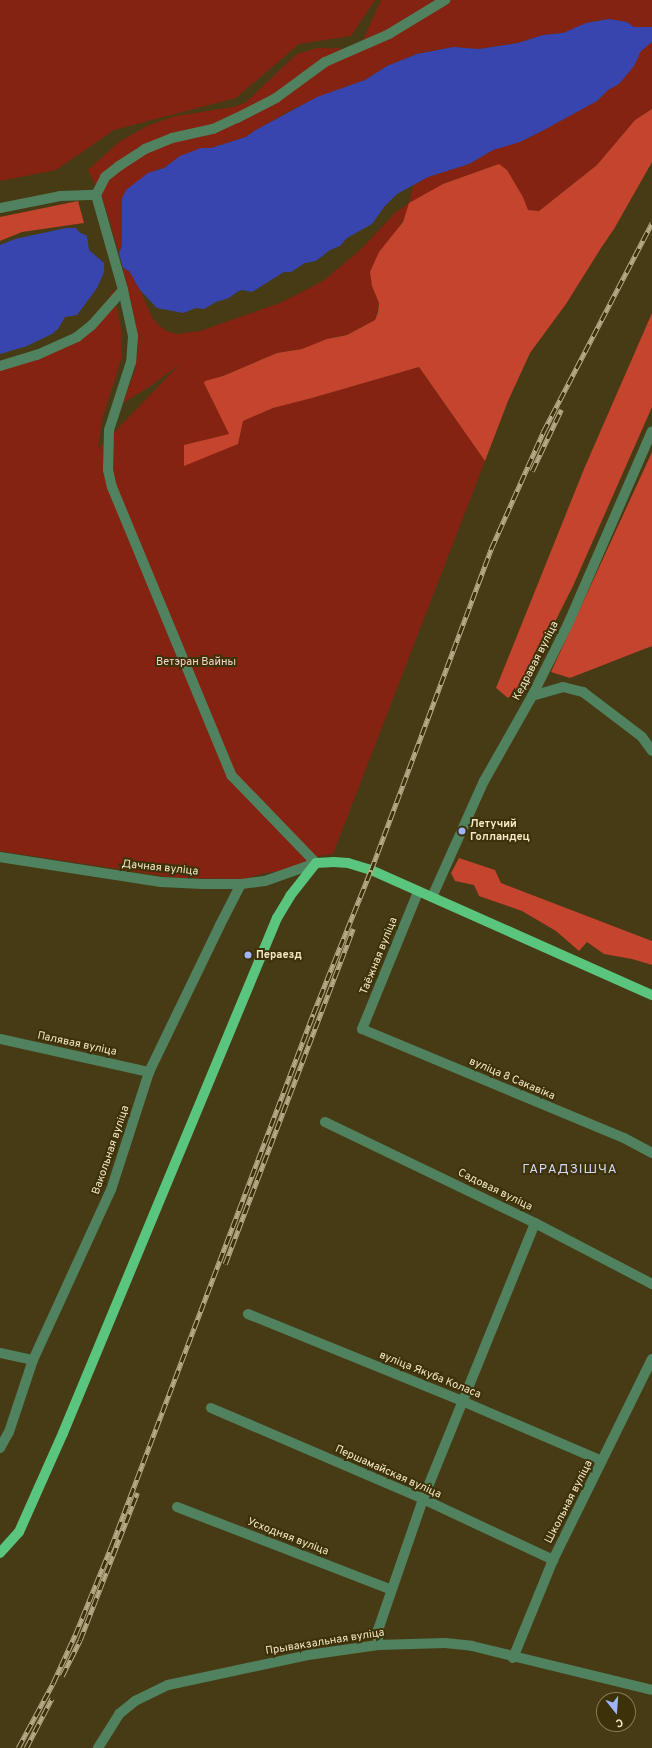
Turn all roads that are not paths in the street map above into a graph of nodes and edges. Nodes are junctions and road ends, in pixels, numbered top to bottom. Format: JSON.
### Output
{"nodes":[{"id":1,"x":445,"y":0,"type":"edge"},
{"id":2,"x":96,"y":195,"type":"junction"},
{"id":3,"x":0,"y":208,"type":"edge"},
{"id":4,"x":123,"y":290,"type":"junction"},
{"id":5,"x":0,"y":366,"type":"edge"},
{"id":6,"x":652,"y":431,"type":"edge"},
{"id":7,"x":532,"y":696,"type":"junction"},
{"id":8,"x":652,"y":751,"type":"edge"},
{"id":9,"x":0,"y":857,"type":"edge"},
{"id":10,"x":316,"y":863,"type":"junction"},
{"id":11,"x":241,"y":884,"type":"junction"},
{"id":12,"x":418,"y":892,"type":"junction"},
{"id":13,"x":432,"y":897,"type":"junction"},
{"id":14,"x":652,"y":995,"type":"edge"},
{"id":15,"x":362,"y":1029,"type":"joint"},
{"id":16,"x":0,"y":1039,"type":"edge"},
{"id":17,"x":149,"y":1072,"type":"junction"},
{"id":18,"x":325,"y":1122,"type":"dead end"},
{"id":19,"x":652,"y":1153,"type":"edge"},
{"id":20,"x":535,"y":1223,"type":"junction"},
{"id":21,"x":652,"y":1284,"type":"edge"},
{"id":22,"x":248,"y":1314,"type":"dead end"},
{"id":23,"x":0,"y":1353,"type":"edge"},
{"id":24,"x":652,"y":1359,"type":"edge"},
{"id":25,"x":32,"y":1360,"type":"junction"},
{"id":26,"x":462,"y":1401,"type":"junction"},
{"id":27,"x":211,"y":1408,"type":"dead end"},
{"id":28,"x":0,"y":1448,"type":"edge"},
{"id":29,"x":602,"y":1461,"type":"junction"},
{"id":30,"x":423,"y":1499,"type":"junction"},
{"id":31,"x":177,"y":1507,"type":"dead end"},
{"id":32,"x":0,"y":1555,"type":"edge"},
{"id":33,"x":553,"y":1560,"type":"junction"},
{"id":34,"x":390,"y":1590,"type":"junction"},
{"id":35,"x":378,"y":1645,"type":"junction"},
{"id":36,"x":513,"y":1658,"type":"junction"},
{"id":37,"x":652,"y":1690,"type":"edge"},
{"id":38,"x":98,"y":1748,"type":"edge"}],
"edges":[{"from":1,"to":2,"type":"street"},
{"from":2,"to":3,"type":"street"},
{"from":2,"to":4,"type":"street"},
{"from":4,"to":5,"type":"street"},
{"from":4,"to":10,"type":"street"},
{"from":6,"to":7,"type":"street","name":"Кедравая вуліца"},
{"from":7,"to":8,"type":"street"},
{"from":7,"to":13,"type":"street","name":"Кедравая вуліца"},
{"from":9,"to":11,"type":"street","name":"Дачная вуліца"},
{"from":10,"to":11,"type":"street","name":"Дачная вуліца"},
{"from":10,"to":12,"type":"main road"},
{"from":10,"to":32,"type":"main road"},
{"from":11,"to":17,"type":"street","name":"Вакольная вуліца"},
{"from":12,"to":13,"type":"main road"},
{"from":12,"to":15,"type":"street","name":"Таёжная вуліца"},
{"from":13,"to":14,"type":"main road"},
{"from":15,"to":19,"type":"street","name":"вуліца 8 Сакавіка"},
{"from":16,"to":17,"type":"street","name":"Палявая вуліца"},
{"from":17,"to":25,"type":"street","name":"Вакольная вуліца"},
{"from":18,"to":20,"type":"street","name":"Садовая вуліца"},
{"from":20,"to":21,"type":"street","name":"Садовая вуліца"},
{"from":20,"to":26,"type":"street"},
{"from":22,"to":26,"type":"street","name":"вуліца Якуба Коласа"},
{"from":23,"to":25,"type":"street"},
{"from":24,"to":29,"type":"street","name":"Школьная вуліца"},
{"from":25,"to":28,"type":"street","name":"Вакольная вуліца"},
{"from":26,"to":29,"type":"street","name":"вуліца Якуба Коласа"},
{"from":26,"to":30,"type":"street"},
{"from":27,"to":30,"type":"street","name":"Першамайская вуліца"},
{"from":29,"to":33,"type":"street","name":"Школьная вуліца"},
{"from":30,"to":33,"type":"street","name":"Першамайская вуліца"},
{"from":30,"to":34,"type":"street"},
{"from":31,"to":34,"type":"street","name":"Усходняя вуліца"},
{"from":33,"to":36,"type":"street","name":"Школьная вуліца"},
{"from":34,"to":35,"type":"street"},
{"from":35,"to":36,"type":"street","name":"Прывакзальная вуліца"},
{"from":35,"to":38,"type":"street","name":"Прывакзальная вуліца"},
{"from":36,"to":37,"type":"street","name":"Прывакзальная вуліца"}]}
